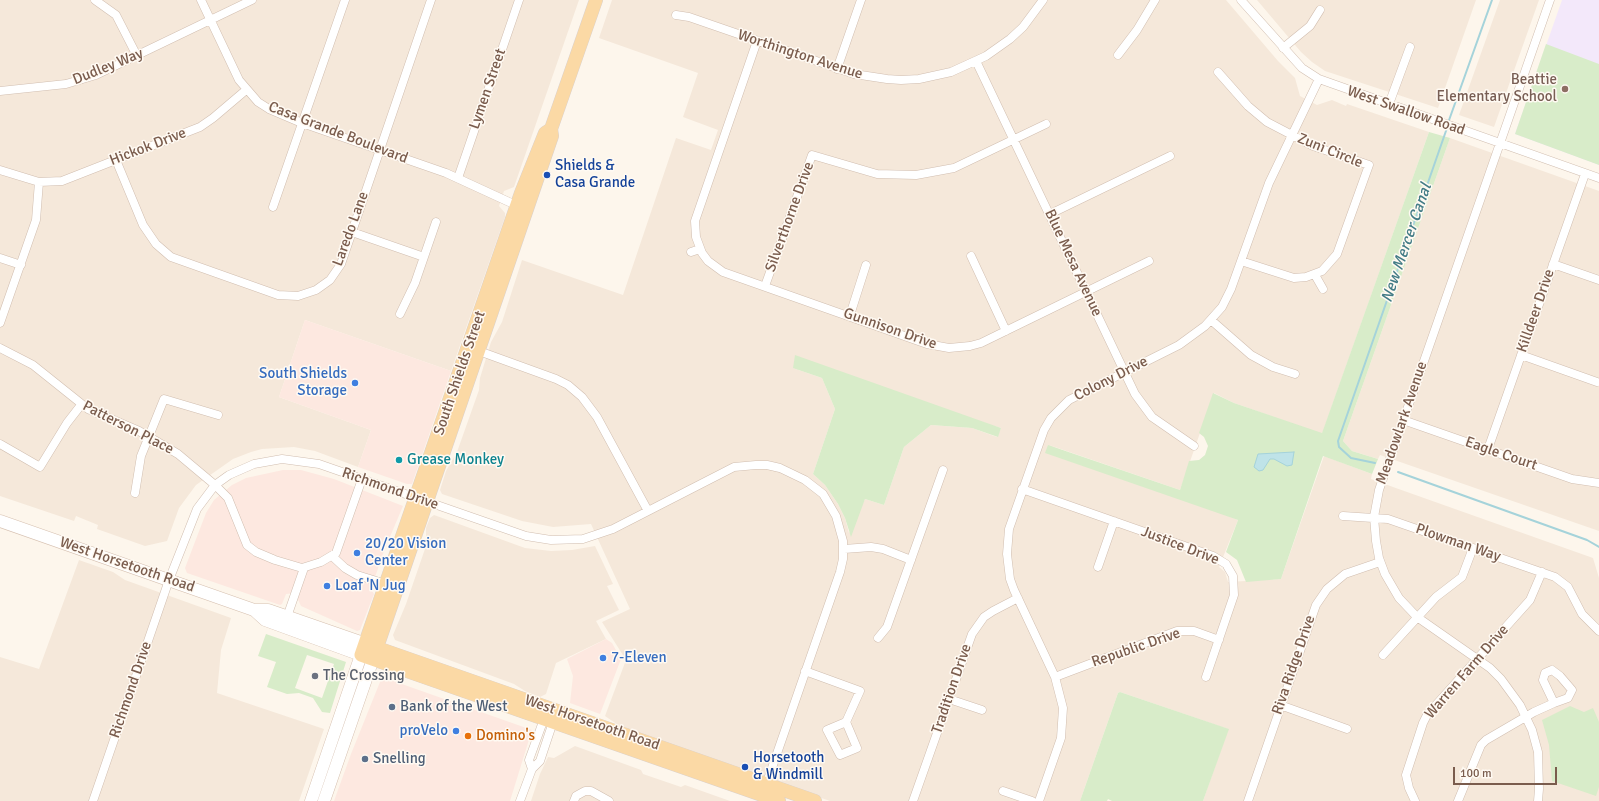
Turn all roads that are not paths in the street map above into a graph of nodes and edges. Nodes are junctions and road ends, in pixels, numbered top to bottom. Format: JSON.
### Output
{"nodes":[{"id":1,"x":95,"y":0,"type":"edge"},
{"id":2,"x":200,"y":0,"type":"edge"},
{"id":3,"x":252,"y":0,"type":"edge"},
{"id":4,"x":345,"y":0,"type":"edge"},
{"id":5,"x":431,"y":0,"type":"edge"},
{"id":6,"x":519,"y":0,"type":"edge"},
{"id":7,"x":596,"y":0,"type":"edge"},
{"id":8,"x":861,"y":0,"type":"edge"},
{"id":9,"x":1044,"y":0,"type":"edge"},
{"id":10,"x":1155,"y":0,"type":"edge"},
{"id":11,"x":1241,"y":0,"type":"edge"},
{"id":12,"x":1550,"y":0,"type":"edge"},
{"id":13,"x":1320,"y":10,"type":"dead end"},
{"id":14,"x":676,"y":15,"type":"dead end"},
{"id":15,"x":211,"y":21,"type":"junction"},
{"id":16,"x":757,"y":41,"type":"junction"},
{"id":17,"x":1410,"y":47,"type":"dead end"},
{"id":18,"x":1283,"y":48,"type":"junction"},
{"id":19,"x":1118,"y":55,"type":"dead end"},
{"id":20,"x":137,"y":56,"type":"junction"},
{"id":21,"x":976,"y":61,"type":"junction"},
{"id":22,"x":837,"y":69,"type":"junction"},
{"id":23,"x":1218,"y":72,"type":"dead end"},
{"id":24,"x":1319,"y":79,"type":"junction"},
{"id":25,"x":246,"y":90,"type":"junction"},
{"id":26,"x":0,"y":91,"type":"edge"},
{"id":27,"x":1389,"y":104,"type":"junction"},
{"id":28,"x":302,"y":123,"type":"junction"},
{"id":29,"x":1046,"y":124,"type":"dead end"},
{"id":30,"x":1292,"y":136,"type":"junction"},
{"id":31,"x":1014,"y":140,"type":"junction"},
{"id":32,"x":1500,"y":143,"type":"junction"},
{"id":33,"x":379,"y":149,"type":"junction"},
{"id":34,"x":1170,"y":156,"type":"dead end"},
{"id":35,"x":116,"y":160,"type":"junction"},
{"id":36,"x":0,"y":170,"type":"edge"},
{"id":37,"x":1585,"y":174,"type":"junction"},
{"id":38,"x":458,"y":178,"type":"junction"},
{"id":39,"x":1599,"y":178,"type":"edge"},
{"id":40,"x":39,"y":182,"type":"junction"},
{"id":41,"x":273,"y":207,"type":"dead end"},
{"id":42,"x":522,"y":208,"type":"junction"},
{"id":43,"x":1050,"y":214,"type":"junction"},
{"id":44,"x":436,"y":222,"type":"dead end"},
{"id":45,"x":352,"y":232,"type":"junction"},
{"id":46,"x":700,"y":249,"type":"junction"},
{"id":47,"x":691,"y":252,"type":"dead end"},
{"id":48,"x":971,"y":256,"type":"dead end"},
{"id":49,"x":424,"y":257,"type":"junction"},
{"id":50,"x":0,"y":258,"type":"edge"},
{"id":51,"x":1149,"y":261,"type":"dead end"},
{"id":52,"x":1241,"y":261,"type":"junction"},
{"id":53,"x":1553,"y":264,"type":"junction"},
{"id":54,"x":21,"y":265,"type":"junction"},
{"id":55,"x":866,"y":265,"type":"dead end"},
{"id":56,"x":1315,"y":275,"type":"junction"},
{"id":57,"x":1599,"y":280,"type":"edge"},
{"id":58,"x":765,"y":286,"type":"junction"},
{"id":59,"x":1323,"y":289,"type":"dead end"},
{"id":60,"x":1087,"y":292,"type":"junction"},
{"id":61,"x":400,"y":314,"type":"dead end"},
{"id":62,"x":850,"y":316,"type":"junction"},
{"id":63,"x":1211,"y":320,"type":"junction"},
{"id":64,"x":0,"y":323,"type":"edge"},
{"id":65,"x":1006,"y":331,"type":"junction"},
{"id":66,"x":0,"y":348,"type":"edge"},
{"id":67,"x":473,"y":350,"type":"junction"},
{"id":68,"x":1521,"y":355,"type":"junction"},
{"id":69,"x":1124,"y":372,"type":"junction"},
{"id":70,"x":1295,"y":374,"type":"dead end"},
{"id":71,"x":1597,"y":382,"type":"dead end"},
{"id":72,"x":81,"y":405,"type":"junction"},
{"id":73,"x":218,"y":416,"type":"dead end"},
{"id":74,"x":1403,"y":420,"type":"junction"},
{"id":75,"x":149,"y":436,"type":"junction"},
{"id":76,"x":0,"y":444,"type":"edge"},
{"id":77,"x":1194,"y":446,"type":"dead end"},
{"id":78,"x":1488,"y":450,"type":"junction"},
{"id":79,"x":943,"y":470,"type":"dead end"},
{"id":80,"x":362,"y":479,"type":"junction"},
{"id":81,"x":1599,"y":483,"type":"edge"},
{"id":82,"x":215,"y":485,"type":"junction"},
{"id":83,"x":1022,"y":489,"type":"junction"},
{"id":84,"x":135,"y":493,"type":"dead end"},
{"id":85,"x":422,"y":500,"type":"junction"},
{"id":86,"x":648,"y":511,"type":"junction"},
{"id":87,"x":1344,"y":516,"type":"dead end"},
{"id":88,"x":1374,"y":517,"type":"junction"},
{"id":89,"x":0,"y":521,"type":"edge"},
{"id":90,"x":1114,"y":521,"type":"junction"},
{"id":91,"x":1473,"y":548,"type":"junction"},
{"id":92,"x":844,"y":549,"type":"junction"},
{"id":93,"x":332,"y":556,"type":"junction"},
{"id":94,"x":911,"y":560,"type":"junction"},
{"id":95,"x":1380,"y":562,"type":"junction"},
{"id":96,"x":1098,"y":567,"type":"dead end"},
{"id":97,"x":304,"y":568,"type":"junction"},
{"id":98,"x":1542,"y":572,"type":"junction"},
{"id":99,"x":169,"y":580,"type":"junction"},
{"id":100,"x":386,"y":584,"type":"junction"},
{"id":101,"x":1018,"y":598,"type":"junction"},
{"id":102,"x":254,"y":610,"type":"junction"},
{"id":103,"x":287,"y":617,"type":"junction"},
{"id":104,"x":1417,"y":617,"type":"junction"},
{"id":105,"x":1599,"y":631,"type":"edge"},
{"id":106,"x":878,"y":638,"type":"dead end"},
{"id":107,"x":1219,"y":640,"type":"junction"},
{"id":108,"x":369,"y":652,"type":"junction"},
{"id":109,"x":1383,"y":655,"type":"dead end"},
{"id":110,"x":1479,"y":659,"type":"junction"},
{"id":111,"x":805,"y":671,"type":"junction"},
{"id":112,"x":1054,"y":677,"type":"junction"},
{"id":113,"x":1206,"y":677,"type":"dead end"},
{"id":114,"x":948,"y":699,"type":"junction"},
{"id":115,"x":1554,"y":703,"type":"dead end"},
{"id":116,"x":1280,"y":705,"type":"junction"},
{"id":117,"x":982,"y":710,"type":"dead end"},
{"id":118,"x":551,"y":715,"type":"junction"},
{"id":119,"x":1526,"y":717,"type":"junction"},
{"id":120,"x":846,"y":722,"type":"dead end"},
{"id":121,"x":1347,"y":728,"type":"dead end"},
{"id":122,"x":764,"y":790,"type":"junction"},
{"id":123,"x":1003,"y":791,"type":"dead end"},
{"id":124,"x":92,"y":801,"type":"edge"},
{"id":125,"x":311,"y":801,"type":"edge"},
{"id":126,"x":324,"y":801,"type":"edge"},
{"id":127,"x":520,"y":801,"type":"edge"},
{"id":128,"x":574,"y":801,"type":"edge"},
{"id":129,"x":609,"y":801,"type":"edge"},
{"id":130,"x":779,"y":801,"type":"edge"},
{"id":131,"x":815,"y":801,"type":"edge"},
{"id":132,"x":913,"y":801,"type":"edge"},
{"id":133,"x":1032,"y":801,"type":"edge"},
{"id":134,"x":1039,"y":801,"type":"edge"},
{"id":135,"x":1248,"y":801,"type":"edge"},
{"id":136,"x":1415,"y":801,"type":"edge"},
{"id":137,"x":1458,"y":801,"type":"edge"},
{"id":138,"x":1538,"y":801,"type":"edge"}],
"edges":[{"from":1,"to":20,"type":"street"},
{"from":2,"to":15,"type":"street","name":"Casa Grande Boulevard"},
{"from":3,"to":15,"type":"street","name":"Dudley Way"},
{"from":4,"to":28,"type":"street"},
{"from":5,"to":33,"type":"street","name":"Laredo Lane"},
{"from":6,"to":38,"type":"street","name":"Lymen Street"},
{"from":7,"to":42,"type":"main road","name":"South Shields Street"},
{"from":8,"to":22,"type":"street"},
{"from":9,"to":21,"type":"street","name":"Worthington Avenue"},
{"from":10,"to":19,"type":"street"},
{"from":11,"to":18,"type":"street","name":"West Swallow Road"},
{"from":12,"to":32,"type":"street","name":"Meadowlark Avenue"},
{"from":13,"to":18,"type":"street"},
{"from":14,"to":16,"type":"street","name":"Worthington Avenue"},
{"from":15,"to":20,"type":"street","name":"Dudley Way"},
{"from":15,"to":25,"type":"street","name":"Casa Grande Boulevard"},
{"from":16,"to":22,"type":"street","name":"Worthington Avenue"},
{"from":16,"to":46,"type":"street","name":"Gunnison Drive"},
{"from":17,"to":27,"type":"street"},
{"from":18,"to":24,"type":"street","name":"West Swallow Road"},
{"from":20,"to":26,"type":"street","name":"Dudley Way"},
{"from":21,"to":22,"type":"street","name":"Worthington Avenue"},
{"from":21,"to":31,"type":"street","name":"Blue Mesa Avenue"},
{"from":23,"to":30,"type":"street","name":"Zuni Circle"},
{"from":24,"to":27,"type":"street","name":"West Swallow Road"},
{"from":24,"to":30,"type":"street","name":"Colony Drive"},
{"from":25,"to":28,"type":"street","name":"Casa Grande Boulevard"},
{"from":25,"to":35,"type":"street","name":"Hickok Drive"},
{"from":27,"to":32,"type":"street","name":"West Swallow Road"},
{"from":28,"to":33,"type":"street","name":"Casa Grande Boulevard"},
{"from":28,"to":41,"type":"street"},
{"from":29,"to":31,"type":"street","name":"Silverthorne Drive"},
{"from":30,"to":52,"type":"street","name":"Colony Drive"},
{"from":30,"to":56,"type":"street","name":"Zuni Circle"},
{"from":31,"to":43,"type":"street","name":"Blue Mesa Avenue"},
{"from":31,"to":58,"type":"street","name":"Silverthorne Drive"},
{"from":32,"to":37,"type":"street","name":"West Swallow Road"},
{"from":32,"to":74,"type":"street","name":"Meadowlark Avenue"},
{"from":33,"to":38,"type":"street","name":"Casa Grande Boulevard"},
{"from":33,"to":45,"type":"street","name":"Laredo Lane"},
{"from":34,"to":43,"type":"street"},
{"from":35,"to":40,"type":"street","name":"Hickok Drive"},
{"from":35,"to":45,"type":"street","name":"Laredo Lane"},
{"from":36,"to":40,"type":"street"},
{"from":37,"to":39,"type":"street","name":"West Swallow Road"},
{"from":37,"to":53,"type":"street","name":"Killdeer Drive"},
{"from":38,"to":42,"type":"street","name":"Casa Grande Boulevard"},
{"from":40,"to":54,"type":"street"},
{"from":42,"to":67,"type":"main road","name":"South Shields Street"},
{"from":43,"to":60,"type":"street","name":"Blue Mesa Avenue"},
{"from":44,"to":49,"type":"street"},
{"from":45,"to":49,"type":"street"},
{"from":46,"to":47,"type":"street"},
{"from":46,"to":58,"type":"street","name":"Gunnison Drive"},
{"from":48,"to":65,"type":"street"},
{"from":49,"to":61,"type":"street"},
{"from":50,"to":54,"type":"street"},
{"from":51,"to":60,"type":"street","name":"Gunnison Drive"},
{"from":52,"to":56,"type":"street"},
{"from":52,"to":63,"type":"street","name":"Colony Drive"},
{"from":53,"to":57,"type":"street"},
{"from":53,"to":68,"type":"street","name":"Killdeer Drive"},
{"from":54,"to":64,"type":"street"},
{"from":55,"to":62,"type":"street"},
{"from":56,"to":59,"type":"street"},
{"from":58,"to":62,"type":"street","name":"Gunnison Drive"},
{"from":60,"to":65,"type":"street","name":"Gunnison Drive"},
{"from":60,"to":69,"type":"street","name":"Blue Mesa Avenue"},
{"from":62,"to":65,"type":"street","name":"Gunnison Drive"},
{"from":63,"to":69,"type":"street","name":"Colony Drive"},
{"from":63,"to":70,"type":"street"},
{"from":66,"to":72,"type":"street","name":"Patterson Place"},
{"from":67,"to":85,"type":"main road","name":"South Shields Street"},
{"from":67,"to":86,"type":"street"},
{"from":68,"to":71,"type":"street"},
{"from":68,"to":78,"type":"street","name":"Killdeer Drive"},
{"from":69,"to":77,"type":"street","name":"Blue Mesa Avenue"},
{"from":69,"to":83,"type":"street","name":"Colony Drive"},
{"from":72,"to":75,"type":"street","name":"Patterson Place"},
{"from":72,"to":76,"type":"street"},
{"from":73,"to":75,"type":"street"},
{"from":74,"to":78,"type":"street","name":"Eagle Court"},
{"from":74,"to":88,"type":"street","name":"Meadowlark Avenue"},
{"from":75,"to":82,"type":"street","name":"Patterson Place"},
{"from":75,"to":84,"type":"street"},
{"from":78,"to":81,"type":"street","name":"Eagle Court"},
{"from":79,"to":94,"type":"street"},
{"from":80,"to":82,"type":"street","name":"Richmond Drive"},
{"from":80,"to":85,"type":"street","name":"Richmond Drive"},
{"from":80,"to":93,"type":"street"},
{"from":82,"to":97,"type":"street","name":"Patterson Place"},
{"from":82,"to":99,"type":"street","name":"Richmond Drive"},
{"from":83,"to":90,"type":"street","name":"Justice Drive"},
{"from":83,"to":101,"type":"street","name":"Colony Drive"},
{"from":85,"to":86,"type":"street","name":"Richmond Drive"},
{"from":85,"to":100,"type":"main road","name":"South Shields Street"},
{"from":85,"to":108,"type":"main road","name":"South Shields Street"},
{"from":86,"to":92,"type":"street","name":"Richmond Drive"},
{"from":87,"to":88,"type":"street","name":"Plowman Way"},
{"from":88,"to":91,"type":"street","name":"Plowman Way"},
{"from":88,"to":95,"type":"street","name":"Meadowlark Avenue"},
{"from":89,"to":99,"type":"main road","name":"West Horsetooth Road"},
{"from":90,"to":96,"type":"street"},
{"from":90,"to":107,"type":"street","name":"Justice Drive"},
{"from":91,"to":98,"type":"street","name":"Plowman Way"},
{"from":91,"to":104,"type":"street"},
{"from":92,"to":94,"type":"street"},
{"from":92,"to":111,"type":"street"},
{"from":93,"to":97,"type":"street"},
{"from":93,"to":100,"type":"street"},
{"from":94,"to":106,"type":"street"},
{"from":95,"to":104,"type":"street","name":"Meadowlark Avenue"},
{"from":95,"to":116,"type":"street","name":"Riva Ridge Drive"},
{"from":97,"to":103,"type":"street"},
{"from":98,"to":105,"type":"street","name":"Plowman Way"},
{"from":98,"to":110,"type":"street","name":"Warren Farm Drive"},
{"from":99,"to":102,"type":"main road","name":"West Horsetooth Road"},
{"from":99,"to":124,"type":"street","name":"Richmond Drive"},
{"from":100,"to":108,"type":"main road","name":"South Shields Street"},
{"from":101,"to":112,"type":"street","name":"Colony Drive"},
{"from":101,"to":114,"type":"street","name":"Tradition Drive"},
{"from":102,"to":103,"type":"main road","name":"West Horsetooth Road"},
{"from":102,"to":108,"type":"main road","name":"West Horsetooth Road"},
{"from":103,"to":108,"type":"main road","name":"West Horsetooth Road"},
{"from":104,"to":109,"type":"street"},
{"from":104,"to":110,"type":"street","name":"Meadowlark Avenue"},
{"from":107,"to":112,"type":"street","name":"Republic Drive"},
{"from":107,"to":113,"type":"street","name":"Justice Drive"},
{"from":108,"to":118,"type":"main road","name":"West Horsetooth Road"},
{"from":108,"to":125,"type":"main road","name":"South Shields Street"},
{"from":108,"to":126,"type":"main road","name":"South Shields Street"},
{"from":110,"to":119,"type":"street","name":"Meadowlark Avenue"},
{"from":110,"to":136,"type":"street","name":"Warren Farm Drive"},
{"from":111,"to":120,"type":"street"},
{"from":111,"to":122,"type":"street"},
{"from":112,"to":134,"type":"street","name":"Colony Drive"},
{"from":114,"to":117,"type":"street"},
{"from":114,"to":132,"type":"street","name":"Tradition Drive"},
{"from":115,"to":119,"type":"street"},
{"from":116,"to":121,"type":"street"},
{"from":116,"to":135,"type":"street","name":"Riva Ridge Drive"},
{"from":118,"to":122,"type":"main road","name":"West Horsetooth Road"},
{"from":118,"to":127,"type":"street"},
{"from":119,"to":137,"type":"street"},
{"from":119,"to":138,"type":"street","name":"Meadowlark Avenue"},
{"from":122,"to":130,"type":"main road","name":"West Horsetooth Road"},
{"from":122,"to":131,"type":"main road","name":"West Horsetooth Road"},
{"from":123,"to":133,"type":"street"},
{"from":128,"to":129,"type":"street"}]}
